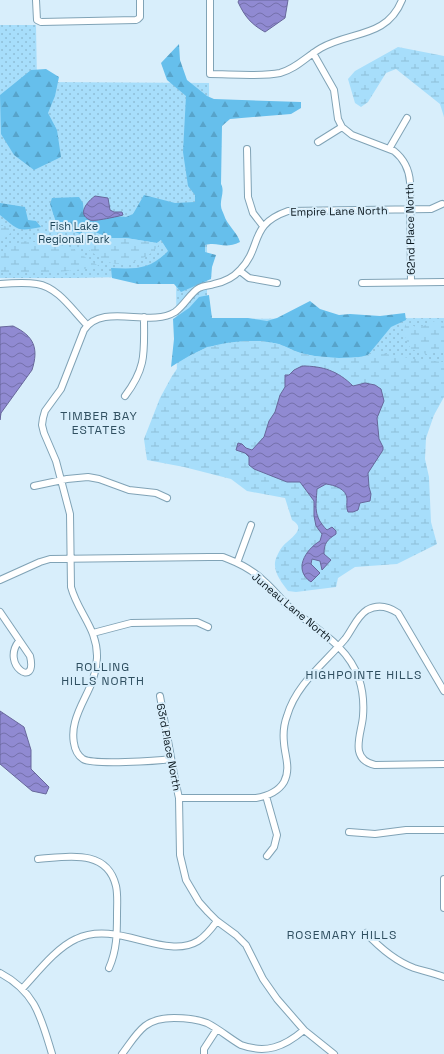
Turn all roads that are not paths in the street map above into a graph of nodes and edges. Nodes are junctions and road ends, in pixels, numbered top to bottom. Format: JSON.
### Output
{"nodes":[{"id":1,"x":36,"y":0,"type":"edge"},
{"id":2,"x":140,"y":0,"type":"edge"},
{"id":3,"x":210,"y":0,"type":"edge"},
{"id":4,"x":402,"y":0,"type":"edge"},
{"id":5,"x":313,"y":53,"type":"junction"},
{"id":6,"x":406,"y":118,"type":"dead end"},
{"id":7,"x":342,"y":127,"type":"junction"},
{"id":8,"x":318,"y":142,"type":"dead end"},
{"id":9,"x":247,"y":149,"type":"dead end"},
{"id":10,"x":389,"y":149,"type":"junction"},
{"id":11,"x":442,"y":204,"type":"dead end"},
{"id":12,"x":410,"y":210,"type":"junction"},
{"id":13,"x":263,"y":226,"type":"junction"},
{"id":14,"x":240,"y":271,"type":"junction"},
{"id":15,"x":411,"y":282,"type":"junction"},
{"id":16,"x":444,"y":282,"type":"edge"},
{"id":17,"x":277,"y":283,"type":"dead end"},
{"id":18,"x":362,"y":283,"type":"dead end"},
{"id":19,"x":0,"y":284,"type":"edge"},
{"id":20,"x":144,"y":317,"type":"junction"},
{"id":21,"x":87,"y":325,"type":"junction"},
{"id":22,"x":125,"y":396,"type":"dead end"},
{"id":23,"x":61,"y":480,"type":"junction"},
{"id":24,"x":34,"y":486,"type":"dead end"},
{"id":25,"x":168,"y":498,"type":"dead end"},
{"id":26,"x":251,"y":525,"type":"dead end"},
{"id":27,"x":70,"y":558,"type":"junction"},
{"id":28,"x":237,"y":563,"type":"junction"},
{"id":29,"x":0,"y":580,"type":"edge"},
{"id":30,"x":0,"y":612,"type":"edge"},
{"id":31,"x":208,"y":627,"type":"dead end"},
{"id":32,"x":93,"y":634,"type":"junction"},
{"id":33,"x":19,"y":641,"type":"junction"},
{"id":34,"x":338,"y":646,"type":"junction"},
{"id":35,"x":7,"y":649,"type":"dead end"},
{"id":36,"x":13,"y":673,"type":"dead end"},
{"id":37,"x":444,"y":691,"type":"edge"},
{"id":38,"x":160,"y":696,"type":"dead end"},
{"id":39,"x":171,"y":759,"type":"junction"},
{"id":40,"x":444,"y":764,"type":"edge"},
{"id":41,"x":266,"y":796,"type":"junction"},
{"id":42,"x":179,"y":798,"type":"junction"},
{"id":43,"x":444,"y":830,"type":"edge"},
{"id":44,"x":349,"y":832,"type":"dead end"},
{"id":45,"x":267,"y":856,"type":"dead end"},
{"id":46,"x":38,"y":859,"type":"dead end"},
{"id":47,"x":444,"y":879,"type":"edge"},
{"id":48,"x":444,"y":908,"type":"edge"},
{"id":49,"x":217,"y":921,"type":"junction"},
{"id":50,"x":366,"y":933,"type":"dead end"},
{"id":51,"x":117,"y":934,"type":"junction"},
{"id":52,"x":109,"y":968,"type":"dead end"},
{"id":53,"x":0,"y":973,"type":"edge"},
{"id":54,"x":444,"y":977,"type":"edge"},
{"id":55,"x":22,"y":989,"type":"junction"},
{"id":56,"x":217,"y":1028,"type":"junction"},
{"id":57,"x":304,"y":1030,"type":"junction"},
{"id":58,"x":52,"y":1054,"type":"edge"},
{"id":59,"x":122,"y":1054,"type":"edge"},
{"id":60,"x":204,"y":1054,"type":"edge"},
{"id":61,"x":334,"y":1054,"type":"edge"}],
"edges":[{"from":1,"to":2,"type":"street"},
{"from":3,"to":5,"type":"street"},
{"from":4,"to":5,"type":"street"},
{"from":5,"to":7,"type":"street"},
{"from":6,"to":10,"type":"street"},
{"from":7,"to":8,"type":"street"},
{"from":7,"to":10,"type":"street","name":"62nd Place North"},
{"from":9,"to":13,"type":"street"},
{"from":10,"to":12,"type":"street","name":"62nd Place North"},
{"from":11,"to":12,"type":"street","name":"Empire Lane North"},
{"from":12,"to":13,"type":"street","name":"Empire Lane North"},
{"from":12,"to":15,"type":"street","name":"62nd Place North"},
{"from":13,"to":14,"type":"street"},
{"from":14,"to":17,"type":"street"},
{"from":14,"to":20,"type":"street"},
{"from":15,"to":16,"type":"street"},
{"from":15,"to":18,"type":"street"},
{"from":19,"to":21,"type":"street"},
{"from":20,"to":21,"type":"street"},
{"from":20,"to":22,"type":"street"},
{"from":21,"to":23,"type":"street"},
{"from":23,"to":24,"type":"street"},
{"from":23,"to":25,"type":"street"},
{"from":23,"to":27,"type":"street"},
{"from":26,"to":28,"type":"street"},
{"from":27,"to":28,"type":"street","name":"Juneau Lane North"},
{"from":27,"to":29,"type":"street","name":"Juneau Lane North"},
{"from":27,"to":32,"type":"street"},
{"from":28,"to":34,"type":"street","name":"Juneau Lane North"},
{"from":30,"to":33,"type":"street"},
{"from":31,"to":32,"type":"street"},
{"from":32,"to":39,"type":"street"},
{"from":33,"to":35,"type":"street"},
{"from":33,"to":36,"type":"street"},
{"from":34,"to":37,"type":"street"},
{"from":34,"to":40,"type":"street","name":"Juneau Lane North"},
{"from":34,"to":41,"type":"street"},
{"from":38,"to":39,"type":"street","name":"63rd Place North"},
{"from":39,"to":42,"type":"street","name":"63rd Place North"},
{"from":41,"to":42,"type":"street"},
{"from":41,"to":45,"type":"street"},
{"from":42,"to":49,"type":"street","name":"63rd Place North"},
{"from":43,"to":44,"type":"street"},
{"from":46,"to":51,"type":"street"},
{"from":47,"to":48,"type":"street"},
{"from":49,"to":51,"type":"street"},
{"from":49,"to":57,"type":"street","name":"63rd Place North"},
{"from":50,"to":54,"type":"street"},
{"from":51,"to":52,"type":"street"},
{"from":51,"to":55,"type":"street"},
{"from":53,"to":55,"type":"street"},
{"from":55,"to":58,"type":"street"},
{"from":56,"to":57,"type":"street"},
{"from":56,"to":59,"type":"street"},
{"from":56,"to":60,"type":"street"},
{"from":57,"to":61,"type":"street","name":"63rd Place North"}]}
